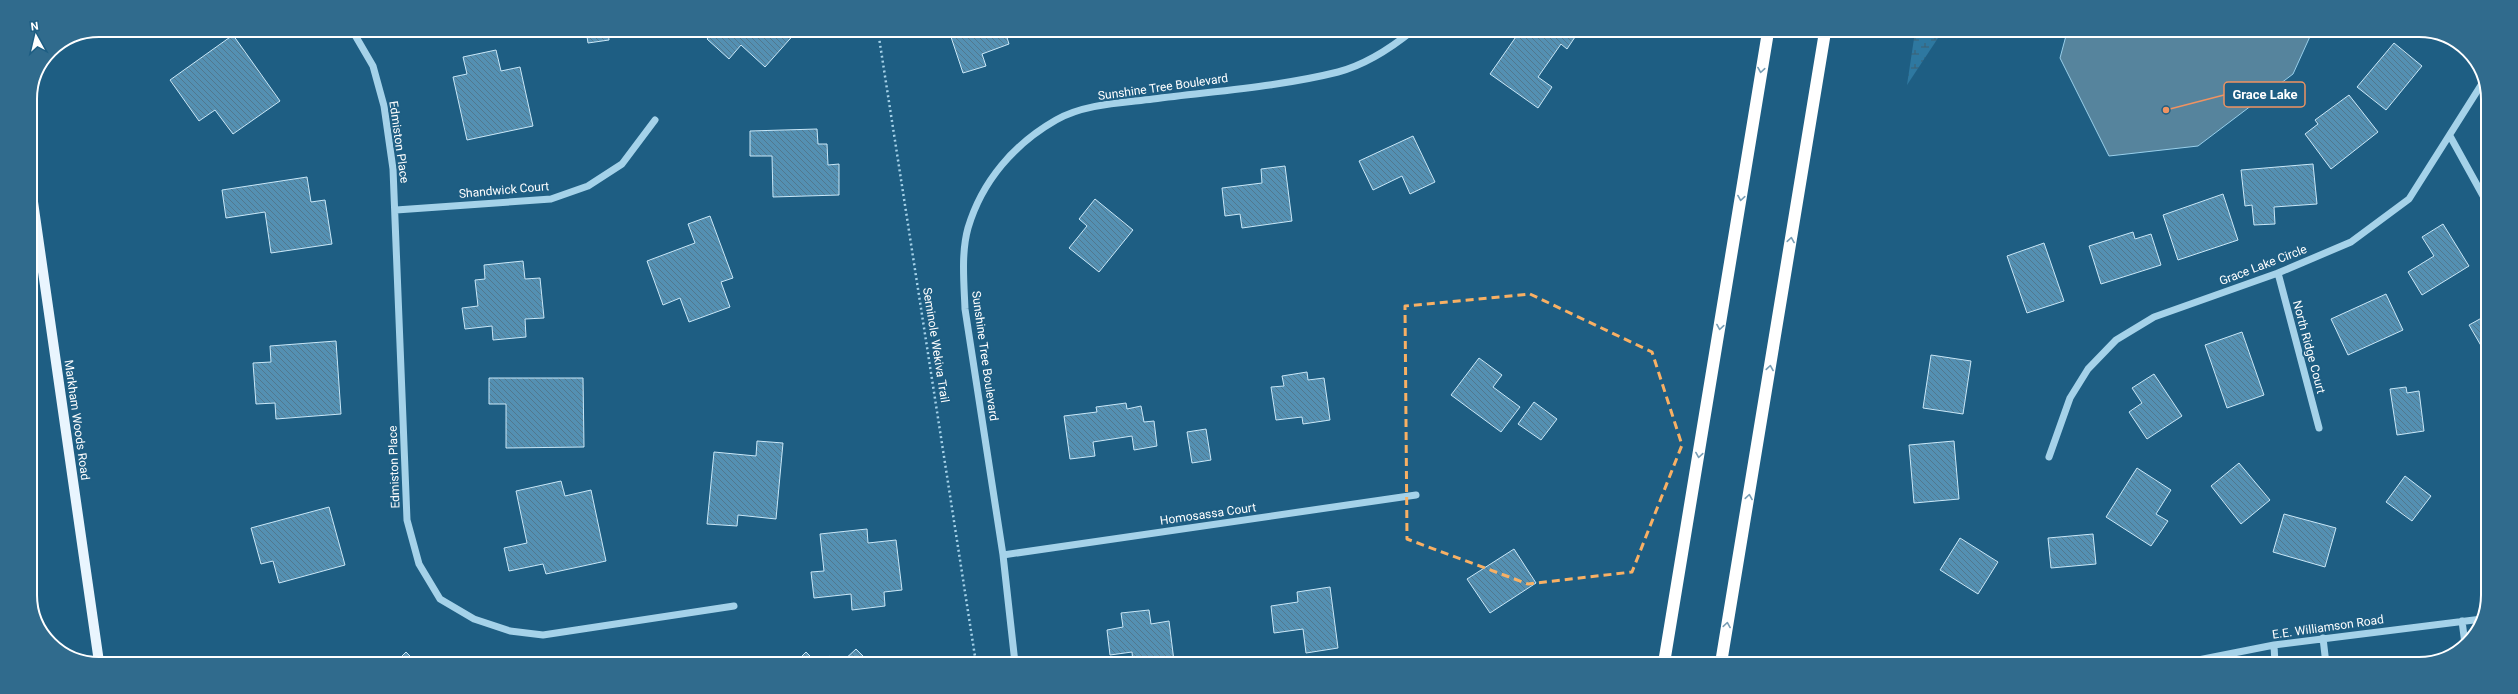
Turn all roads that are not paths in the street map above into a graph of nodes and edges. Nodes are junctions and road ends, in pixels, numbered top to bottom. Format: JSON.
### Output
{"nodes":[{"id":1,"x":356,"y":37,"type":"edge"},
{"id":2,"x":1404,"y":37,"type":"edge"},
{"id":3,"x":1767,"y":37,"type":"edge"},
{"id":4,"x":1824,"y":37,"type":"edge"},
{"id":5,"x":2480,"y":87,"type":"edge"},
{"id":6,"x":656,"y":120,"type":"dead end"},
{"id":7,"x":2450,"y":136,"type":"junction"},
{"id":8,"x":2481,"y":191,"type":"edge"},
{"id":9,"x":396,"y":210,"type":"junction"},
{"id":10,"x":37,"y":230,"type":"edge"},
{"id":11,"x":2278,"y":273,"type":"junction"},
{"id":12,"x":2318,"y":428,"type":"dead end"},
{"id":13,"x":2049,"y":457,"type":"dead end"},
{"id":14,"x":1416,"y":495,"type":"dead end"},
{"id":15,"x":1003,"y":555,"type":"junction"},
{"id":16,"x":734,"y":606,"type":"dead end"},
{"id":17,"x":2476,"y":620,"type":"edge"},
{"id":18,"x":2462,"y":621,"type":"junction"},
{"id":19,"x":2323,"y":638,"type":"junction"},
{"id":20,"x":2464,"y":638,"type":"edge"},
{"id":21,"x":2274,"y":645,"type":"junction"},
{"id":22,"x":98,"y":657,"type":"edge"},
{"id":23,"x":1014,"y":657,"type":"edge"},
{"id":24,"x":1665,"y":657,"type":"edge"},
{"id":25,"x":1722,"y":657,"type":"edge"},
{"id":26,"x":2213,"y":657,"type":"edge"},
{"id":27,"x":2275,"y":657,"type":"edge"},
{"id":28,"x":2325,"y":657,"type":"edge"}],
"edges":[{"from":1,"to":9,"type":"street","name":"Edmiston Place"},
{"from":2,"to":15,"type":"street","name":"Sunshine Tree Boulevard"},
{"from":3,"to":24,"type":"highway","one_way":true},
{"from":25,"to":4,"type":"highway","one_way":true},
{"from":5,"to":7,"type":"street","name":"Grace Lake Circle"},
{"from":6,"to":9,"type":"street","name":"Shandwick Court"},
{"from":7,"to":8,"type":"street"},
{"from":7,"to":11,"type":"street","name":"Grace Lake Circle"},
{"from":9,"to":16,"type":"street","name":"Edmiston Place"},
{"from":10,"to":22,"type":"main road","name":"Markham Woods Road"},
{"from":11,"to":12,"type":"street","name":"North Ridge Court"},
{"from":11,"to":13,"type":"street","name":"Grace Lake Circle"},
{"from":14,"to":15,"type":"street","name":"Homosassa Court"},
{"from":15,"to":23,"type":"street","name":"Sunshine Tree Boulevard"},
{"from":17,"to":18,"type":"street","name":"E.E. Williamson Road"},
{"from":18,"to":19,"type":"street","name":"E.E. Williamson Road"},
{"from":18,"to":20,"type":"street"},
{"from":19,"to":21,"type":"street","name":"E.E. Williamson Road"},
{"from":19,"to":28,"type":"street"},
{"from":21,"to":26,"type":"street","name":"E.E. Williamson Road"},
{"from":21,"to":27,"type":"street"}]}
